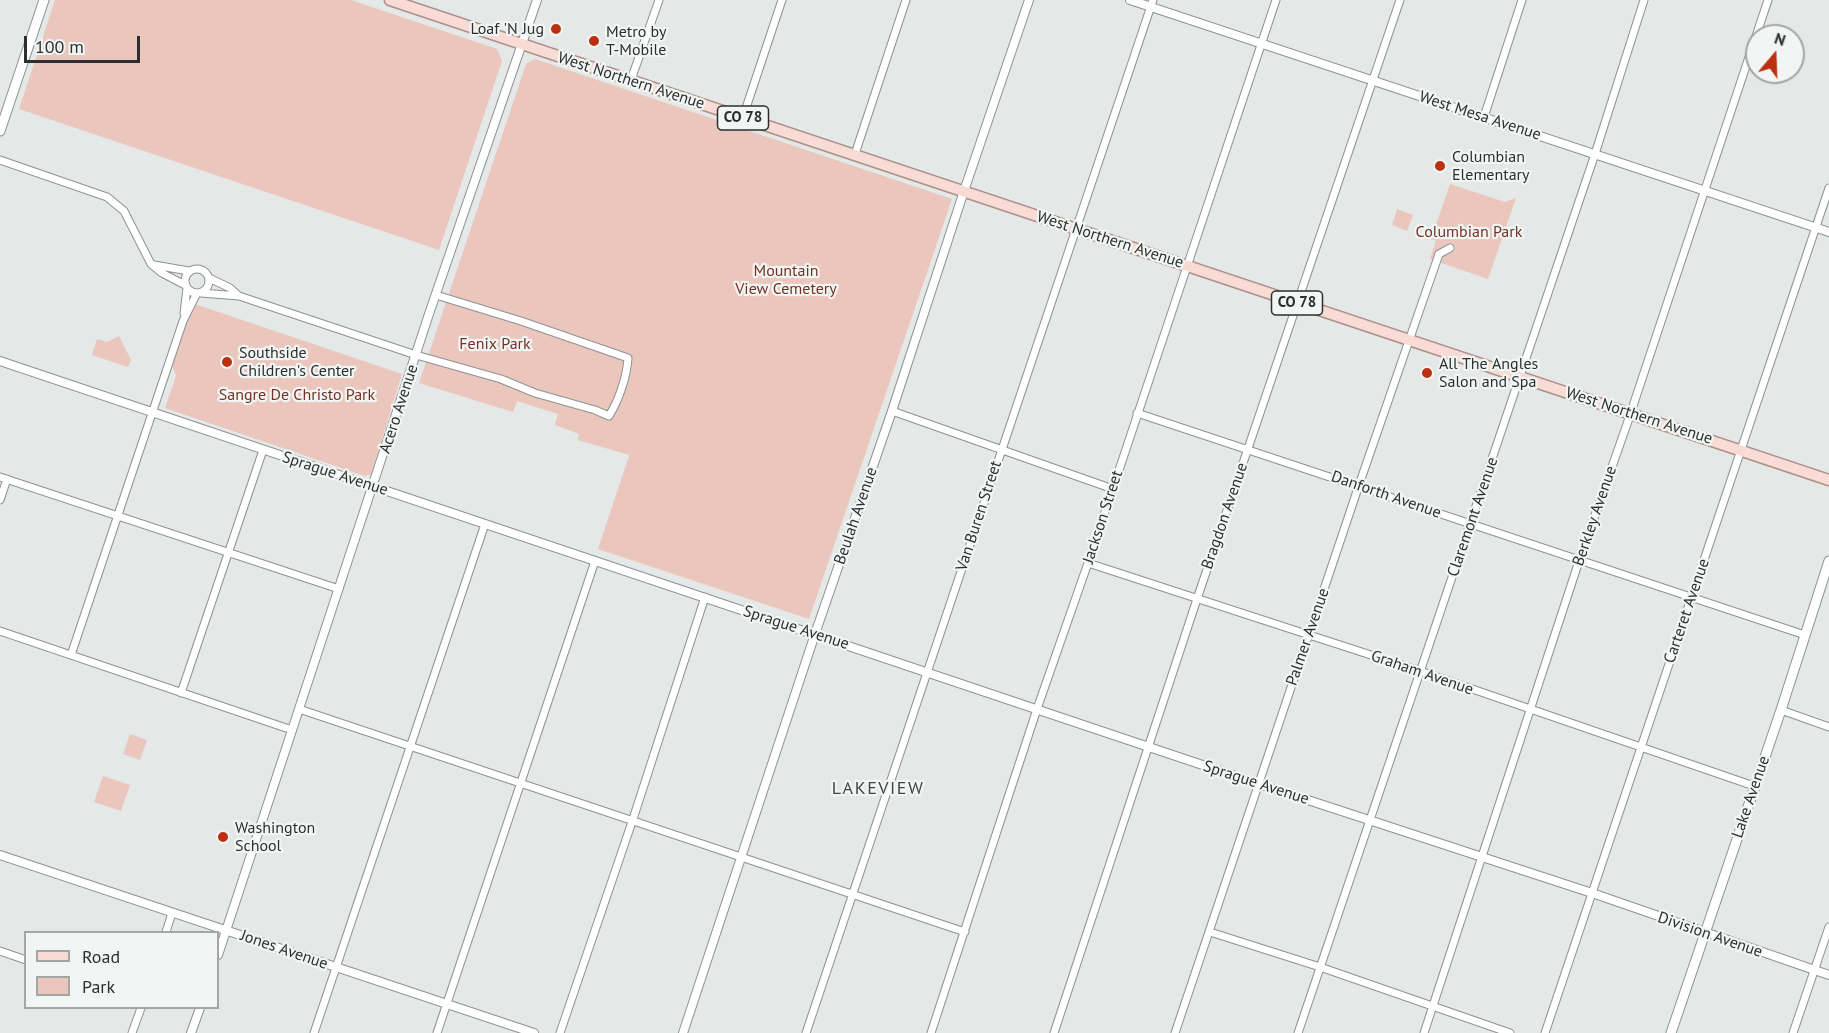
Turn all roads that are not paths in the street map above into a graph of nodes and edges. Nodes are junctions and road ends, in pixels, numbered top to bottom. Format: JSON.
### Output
{"nodes":[{"id":1,"x":44,"y":0,"type":"edge"},
{"id":2,"x":390,"y":0,"type":"edge"},
{"id":3,"x":537,"y":0,"type":"edge"},
{"id":4,"x":658,"y":0,"type":"edge"},
{"id":5,"x":782,"y":0,"type":"edge"},
{"id":6,"x":906,"y":0,"type":"edge"},
{"id":7,"x":1029,"y":0,"type":"edge"},
{"id":8,"x":1130,"y":0,"type":"edge"},
{"id":9,"x":1276,"y":0,"type":"edge"},
{"id":10,"x":1400,"y":0,"type":"edge"},
{"id":11,"x":1522,"y":0,"type":"edge"},
{"id":12,"x":1644,"y":0,"type":"edge"},
{"id":13,"x":1768,"y":0,"type":"edge"},
{"id":14,"x":1152,"y":3,"type":"edge"},
{"id":15,"x":522,"y":44,"type":"junction"},
{"id":16,"x":1261,"y":44,"type":"junction"},
{"id":17,"x":631,"y":80,"type":"junction"},
{"id":18,"x":1373,"y":81,"type":"junction"},
{"id":19,"x":743,"y":117,"type":"junction"},
{"id":20,"x":1484,"y":117,"type":"junction"},
{"id":21,"x":0,"y":129,"type":"edge"},
{"id":22,"x":855,"y":154,"type":"junction"},
{"id":23,"x":1595,"y":154,"type":"junction"},
{"id":24,"x":0,"y":160,"type":"edge"},
{"id":25,"x":1829,"y":188,"type":"edge"},
{"id":26,"x":964,"y":191,"type":"junction"},
{"id":27,"x":1706,"y":191,"type":"junction"},
{"id":28,"x":1816,"y":227,"type":"junction"},
{"id":29,"x":1076,"y":228,"type":"junction"},
{"id":30,"x":1829,"y":232,"type":"edge"},
{"id":31,"x":1450,"y":248,"type":"dead end"},
{"id":32,"x":152,"y":264,"type":"junction"},
{"id":33,"x":1187,"y":266,"type":"junction"},
{"id":34,"x":189,"y":271,"type":"junction"},
{"id":35,"x":209,"y":278,"type":"junction"},
{"id":36,"x":186,"y":286,"type":"junction"},
{"id":37,"x":199,"y":293,"type":"junction"},
{"id":38,"x":436,"y":295,"type":"junction"},
{"id":39,"x":239,"y":296,"type":"junction"},
{"id":40,"x":1298,"y":303,"type":"junction"},
{"id":41,"x":183,"y":321,"type":"junction"},
{"id":42,"x":1409,"y":339,"type":"junction"},
{"id":43,"x":416,"y":355,"type":"junction"},
{"id":44,"x":0,"y":361,"type":"edge"},
{"id":45,"x":1520,"y":376,"type":"junction"},
{"id":46,"x":892,"y":411,"type":"junction"},
{"id":47,"x":152,"y":413,"type":"junction"},
{"id":48,"x":1137,"y":413,"type":"junction"},
{"id":49,"x":1631,"y":413,"type":"junction"},
{"id":50,"x":1001,"y":449,"type":"junction"},
{"id":51,"x":1248,"y":449,"type":"junction"},
{"id":52,"x":263,"y":450,"type":"junction"},
{"id":53,"x":1742,"y":450,"type":"junction"},
{"id":54,"x":4,"y":478,"type":"edge"},
{"id":55,"x":1829,"y":480,"type":"edge"},
{"id":56,"x":1359,"y":485,"type":"junction"},
{"id":57,"x":373,"y":487,"type":"junction"},
{"id":58,"x":1113,"y":489,"type":"junction"},
{"id":59,"x":0,"y":500,"type":"edge"},
{"id":60,"x":117,"y":516,"type":"junction"},
{"id":61,"x":485,"y":524,"type":"junction"},
{"id":62,"x":1470,"y":525,"type":"junction"},
{"id":63,"x":229,"y":553,"type":"junction"},
{"id":64,"x":595,"y":561,"type":"junction"},
{"id":65,"x":1579,"y":561,"type":"junction"},
{"id":66,"x":1829,"y":561,"type":"edge"},
{"id":67,"x":1088,"y":563,"type":"junction"},
{"id":68,"x":339,"y":589,"type":"junction"},
{"id":69,"x":705,"y":597,"type":"junction"},
{"id":70,"x":1692,"y":597,"type":"junction"},
{"id":71,"x":1197,"y":599,"type":"junction"},
{"id":72,"x":0,"y":631,"type":"edge"},
{"id":73,"x":815,"y":634,"type":"junction"},
{"id":74,"x":1805,"y":634,"type":"junction"},
{"id":75,"x":1309,"y":635,"type":"junction"},
{"id":76,"x":71,"y":655,"type":"junction"},
{"id":77,"x":1420,"y":671,"type":"junction"},
{"id":78,"x":928,"y":672,"type":"junction"},
{"id":79,"x":181,"y":693,"type":"junction"},
{"id":80,"x":299,"y":709,"type":"junction"},
{"id":81,"x":1037,"y":709,"type":"junction"},
{"id":82,"x":1530,"y":710,"type":"junction"},
{"id":83,"x":1781,"y":710,"type":"junction"},
{"id":84,"x":1829,"y":727,"type":"edge"},
{"id":85,"x":292,"y":730,"type":"junction"},
{"id":86,"x":410,"y":746,"type":"junction"},
{"id":87,"x":1148,"y":746,"type":"junction"},
{"id":88,"x":1642,"y":746,"type":"junction"},
{"id":89,"x":520,"y":783,"type":"junction"},
{"id":90,"x":1259,"y":784,"type":"junction"},
{"id":91,"x":1754,"y":786,"type":"junction"},
{"id":92,"x":633,"y":819,"type":"junction"},
{"id":93,"x":1371,"y":820,"type":"junction"},
{"id":94,"x":0,"y":855,"type":"edge"},
{"id":95,"x":741,"y":857,"type":"junction"},
{"id":96,"x":1481,"y":857,"type":"junction"},
{"id":97,"x":1592,"y":893,"type":"junction"},
{"id":98,"x":853,"y":894,"type":"junction"},
{"id":99,"x":172,"y":913,"type":"junction"},
{"id":100,"x":1829,"y":927,"type":"edge"},
{"id":101,"x":226,"y":930,"type":"junction"},
{"id":102,"x":167,"y":931,"type":"edge"},
{"id":103,"x":965,"y":932,"type":"junction"},
{"id":104,"x":1210,"y":932,"type":"junction"},
{"id":105,"x":1705,"y":932,"type":"junction"},
{"id":106,"x":0,"y":951,"type":"edge"},
{"id":107,"x":219,"y":953,"type":"edge"},
{"id":108,"x":24,"y":959,"type":"edge"},
{"id":109,"x":1320,"y":967,"type":"junction"},
{"id":110,"x":335,"y":968,"type":"junction"},
{"id":111,"x":1814,"y":971,"type":"junction"},
{"id":112,"x":1829,"y":975,"type":"edge"},
{"id":113,"x":447,"y":1004,"type":"junction"},
{"id":114,"x":1433,"y":1007,"type":"junction"},
{"id":115,"x":141,"y":1009,"type":"edge"},
{"id":116,"x":200,"y":1009,"type":"edge"},
{"id":117,"x":132,"y":1033,"type":"edge"},
{"id":118,"x":191,"y":1033,"type":"edge"},
{"id":119,"x":314,"y":1033,"type":"edge"},
{"id":120,"x":437,"y":1033,"type":"edge"},
{"id":121,"x":534,"y":1033,"type":"edge"},
{"id":122,"x":560,"y":1033,"type":"edge"},
{"id":123,"x":683,"y":1033,"type":"edge"},
{"id":124,"x":806,"y":1033,"type":"edge"},
{"id":125,"x":931,"y":1033,"type":"edge"},
{"id":126,"x":1054,"y":1033,"type":"edge"},
{"id":127,"x":1175,"y":1033,"type":"edge"},
{"id":128,"x":1298,"y":1033,"type":"edge"},
{"id":129,"x":1424,"y":1033,"type":"edge"},
{"id":130,"x":1510,"y":1033,"type":"edge"},
{"id":131,"x":1545,"y":1033,"type":"edge"},
{"id":132,"x":1671,"y":1033,"type":"edge"},
{"id":133,"x":1793,"y":1033,"type":"edge"}],
"edges":[{"from":1,"to":21,"type":"main road"},
{"from":2,"to":15,"type":"main road","name":"West Northern Avenue","number":"CO 78"},
{"from":3,"to":15,"type":"street","name":"Acero Avenue"},
{"from":4,"to":17,"type":"street"},
{"from":5,"to":19,"type":"street"},
{"from":6,"to":22,"type":"street"},
{"from":7,"to":26,"type":"street","name":"Beulah Avenue"},
{"from":8,"to":14,"type":"street","name":"West Mesa Avenue"},
{"from":9,"to":16,"type":"street","name":"Jackson Street"},
{"from":10,"to":18,"type":"street","name":"Bragdon Avenue"},
{"from":11,"to":20,"type":"street"},
{"from":12,"to":23,"type":"street","name":"Claremont Avenue"},
{"from":13,"to":27,"type":"street","name":"Berkley Avenue"},
{"from":14,"to":16,"type":"street","name":"West Mesa Avenue"},
{"from":14,"to":29,"type":"street","name":"Van Buren Street"},
{"from":15,"to":17,"type":"main road","name":"West Northern Avenue","number":"CO 78"},
{"from":15,"to":38,"type":"street","name":"Acero Avenue"},
{"from":16,"to":18,"type":"street","name":"West Mesa Avenue"},
{"from":16,"to":33,"type":"street","name":"Jackson Street"},
{"from":17,"to":19,"type":"main road","name":"West Northern Avenue","number":"CO 78"},
{"from":18,"to":20,"type":"street","name":"West Mesa Avenue"},
{"from":18,"to":40,"type":"street","name":"Bragdon Avenue"},
{"from":19,"to":22,"type":"main road","name":"West Northern Avenue","number":"CO 78"},
{"from":20,"to":23,"type":"street","name":"West Mesa Avenue"},
{"from":22,"to":26,"type":"main road","name":"West Northern Avenue","number":"CO 78"},
{"from":23,"to":27,"type":"street","name":"West Mesa Avenue"},
{"from":23,"to":45,"type":"street","name":"Claremont Avenue"},
{"from":24,"to":32,"type":"street"},
{"from":25,"to":28,"type":"street","name":"Carteret Avenue"},
{"from":26,"to":29,"type":"main road","name":"West Northern Avenue","number":"CO 78"},
{"from":26,"to":46,"type":"street","name":"Beulah Avenue"},
{"from":27,"to":28,"type":"street","name":"West Mesa Avenue"},
{"from":27,"to":49,"type":"street","name":"Berkley Avenue"},
{"from":28,"to":30,"type":"street","name":"West Mesa Avenue"},
{"from":28,"to":53,"type":"street","name":"Carteret Avenue"},
{"from":29,"to":33,"type":"main road","name":"West Northern Avenue","number":"CO 78"},
{"from":29,"to":50,"type":"street","name":"Van Buren Street"},
{"from":31,"to":42,"type":"street","name":"Palmer Avenue"},
{"from":32,"to":34,"type":"street"},
{"from":32,"to":36,"type":"street"},
{"from":33,"to":40,"type":"main road","name":"West Northern Avenue","number":"CO 78"},
{"from":33,"to":48,"type":"street","name":"Jackson Street"},
{"from":34,"to":35,"type":"street"},
{"from":34,"to":36,"type":"street"},
{"from":35,"to":37,"type":"street"},
{"from":35,"to":39,"type":"street"},
{"from":36,"to":37,"type":"street"},
{"from":36,"to":41,"type":"street"},
{"from":37,"to":39,"type":"street"},
{"from":37,"to":41,"type":"street"},
{"from":38,"to":43,"type":"street","name":"Acero Avenue"},
{"from":38,"to":43,"type":"street"},
{"from":39,"to":43,"type":"street"},
{"from":40,"to":42,"type":"main road","name":"West Northern Avenue","number":"CO 78"},
{"from":40,"to":51,"type":"street","name":"Bragdon Avenue"},
{"from":41,"to":47,"type":"street"},
{"from":42,"to":45,"type":"main road","name":"West Northern Avenue","number":"CO 78"},
{"from":42,"to":56,"type":"street","name":"Palmer Avenue"},
{"from":43,"to":57,"type":"street","name":"Acero Avenue"},
{"from":44,"to":47,"type":"street","name":"Sprague Avenue"},
{"from":45,"to":49,"type":"main road","name":"West Northern Avenue","number":"CO 78"},
{"from":45,"to":62,"type":"street","name":"Claremont Avenue"},
{"from":46,"to":50,"type":"street"},
{"from":46,"to":73,"type":"street","name":"Beulah Avenue"},
{"from":47,"to":52,"type":"street","name":"Sprague Avenue"},
{"from":47,"to":60,"type":"street"},
{"from":48,"to":51,"type":"street","name":"Danforth Avenue"},
{"from":48,"to":58,"type":"street","name":"Jackson Street"},
{"from":49,"to":53,"type":"main road","name":"West Northern Avenue","number":"CO 78"},
{"from":49,"to":65,"type":"street","name":"Berkley Avenue"},
{"from":50,"to":58,"type":"street"},
{"from":50,"to":78,"type":"street","name":"Van Buren Street"},
{"from":51,"to":56,"type":"street","name":"Danforth Avenue"},
{"from":51,"to":71,"type":"street","name":"Bragdon Avenue"},
{"from":52,"to":57,"type":"street","name":"Sprague Avenue"},
{"from":52,"to":63,"type":"street"},
{"from":53,"to":55,"type":"main road","name":"West Northern Avenue","number":"CO 78"},
{"from":53,"to":70,"type":"street","name":"Carteret Avenue"},
{"from":54,"to":59,"type":"street"},
{"from":54,"to":60,"type":"street"},
{"from":56,"to":62,"type":"street","name":"Danforth Avenue"},
{"from":56,"to":75,"type":"street","name":"Palmer Avenue"},
{"from":57,"to":61,"type":"street","name":"Sprague Avenue"},
{"from":57,"to":68,"type":"street","name":"Acero Avenue"},
{"from":58,"to":67,"type":"street","name":"Jackson Street"},
{"from":60,"to":63,"type":"street"},
{"from":60,"to":76,"type":"street"},
{"from":61,"to":64,"type":"street","name":"Sprague Avenue"},
{"from":61,"to":86,"type":"street"},
{"from":62,"to":65,"type":"street","name":"Danforth Avenue"},
{"from":62,"to":77,"type":"street","name":"Claremont Avenue"},
{"from":63,"to":68,"type":"street"},
{"from":63,"to":79,"type":"street"},
{"from":64,"to":69,"type":"street","name":"Sprague Avenue"},
{"from":64,"to":89,"type":"street"},
{"from":65,"to":70,"type":"street","name":"Danforth Avenue"},
{"from":65,"to":82,"type":"street","name":"Berkley Avenue"},
{"from":66,"to":74,"type":"main road","name":"Lake Avenue"},
{"from":67,"to":71,"type":"street","name":"Graham Avenue"},
{"from":67,"to":81,"type":"street","name":"Jackson Street"},
{"from":68,"to":80,"type":"street","name":"Acero Avenue"},
{"from":69,"to":73,"type":"street","name":"Sprague Avenue"},
{"from":69,"to":92,"type":"street"},
{"from":70,"to":74,"type":"street","name":"Danforth Avenue"},
{"from":70,"to":88,"type":"street","name":"Carteret Avenue"},
{"from":71,"to":75,"type":"street","name":"Graham Avenue"},
{"from":71,"to":87,"type":"street","name":"Bragdon Avenue"},
{"from":72,"to":76,"type":"street"},
{"from":73,"to":78,"type":"street","name":"Sprague Avenue"},
{"from":73,"to":95,"type":"street","name":"Beulah Avenue"},
{"from":74,"to":83,"type":"main road","name":"Lake Avenue"},
{"from":75,"to":77,"type":"street","name":"Graham Avenue"},
{"from":75,"to":90,"type":"street","name":"Palmer Avenue"},
{"from":76,"to":79,"type":"street"},
{"from":77,"to":82,"type":"street","name":"Graham Avenue"},
{"from":77,"to":93,"type":"street","name":"Claremont Avenue"},
{"from":78,"to":81,"type":"street","name":"Sprague Avenue"},
{"from":78,"to":98,"type":"street","name":"Van Buren Street"},
{"from":79,"to":85,"type":"street"},
{"from":80,"to":85,"type":"street","name":"Acero Avenue"},
{"from":80,"to":86,"type":"street"},
{"from":81,"to":87,"type":"street","name":"Sprague Avenue"},
{"from":81,"to":103,"type":"street","name":"Jackson Street"},
{"from":82,"to":88,"type":"street","name":"Graham Avenue"},
{"from":82,"to":96,"type":"street","name":"Berkley Avenue"},
{"from":83,"to":84,"type":"street"},
{"from":83,"to":91,"type":"main road","name":"Lake Avenue"},
{"from":85,"to":101,"type":"street","name":"Acero Avenue"},
{"from":86,"to":89,"type":"street"},
{"from":86,"to":110,"type":"street"},
{"from":87,"to":90,"type":"street","name":"Sprague Avenue"},
{"from":87,"to":126,"type":"street","name":"Bragdon Avenue"},
{"from":88,"to":91,"type":"street","name":"Graham Avenue"},
{"from":88,"to":97,"type":"street","name":"Carteret Avenue"},
{"from":89,"to":92,"type":"street"},
{"from":89,"to":113,"type":"street"},
{"from":90,"to":93,"type":"street","name":"Sprague Avenue"},
{"from":90,"to":104,"type":"street","name":"Palmer Avenue"},
{"from":91,"to":105,"type":"main road","name":"Lake Avenue"},
{"from":92,"to":95,"type":"street"},
{"from":92,"to":122,"type":"street"},
{"from":93,"to":96,"type":"street","name":"Sprague Avenue"},
{"from":93,"to":109,"type":"street","name":"Claremont Avenue"},
{"from":94,"to":99,"type":"street","name":"Jones Avenue"},
{"from":95,"to":98,"type":"street"},
{"from":95,"to":123,"type":"street","name":"Beulah Avenue"},
{"from":96,"to":97,"type":"street","name":"Sprague Avenue"},
{"from":96,"to":114,"type":"street","name":"Berkley Avenue"},
{"from":97,"to":105,"type":"street","name":"Division Avenue"},
{"from":97,"to":131,"type":"street","name":"Carteret Avenue"},
{"from":98,"to":103,"type":"street"},
{"from":98,"to":124,"type":"street","name":"Van Buren Street"},
{"from":99,"to":101,"type":"street","name":"Jones Avenue"},
{"from":99,"to":102,"type":"street"},
{"from":100,"to":111,"type":"street"},
{"from":101,"to":107,"type":"street","name":"Acero Avenue"},
{"from":101,"to":110,"type":"street","name":"Jones Avenue"},
{"from":103,"to":125,"type":"street","name":"Jackson Street"},
{"from":104,"to":109,"type":"street"},
{"from":104,"to":127,"type":"street","name":"Palmer Avenue"},
{"from":105,"to":111,"type":"street","name":"Division Avenue"},
{"from":105,"to":132,"type":"main road","name":"Lake Avenue"},
{"from":106,"to":108,"type":"street"},
{"from":109,"to":114,"type":"street"},
{"from":109,"to":128,"type":"street","name":"Claremont Avenue"},
{"from":110,"to":113,"type":"street","name":"Jones Avenue"},
{"from":110,"to":119,"type":"street"},
{"from":111,"to":112,"type":"street","name":"Division Avenue"},
{"from":111,"to":133,"type":"street"},
{"from":113,"to":120,"type":"street"},
{"from":113,"to":121,"type":"street","name":"Jones Avenue"},
{"from":114,"to":129,"type":"street","name":"Berkley Avenue"},
{"from":114,"to":130,"type":"street"},
{"from":115,"to":117,"type":"street"},
{"from":116,"to":118,"type":"street"}]}
